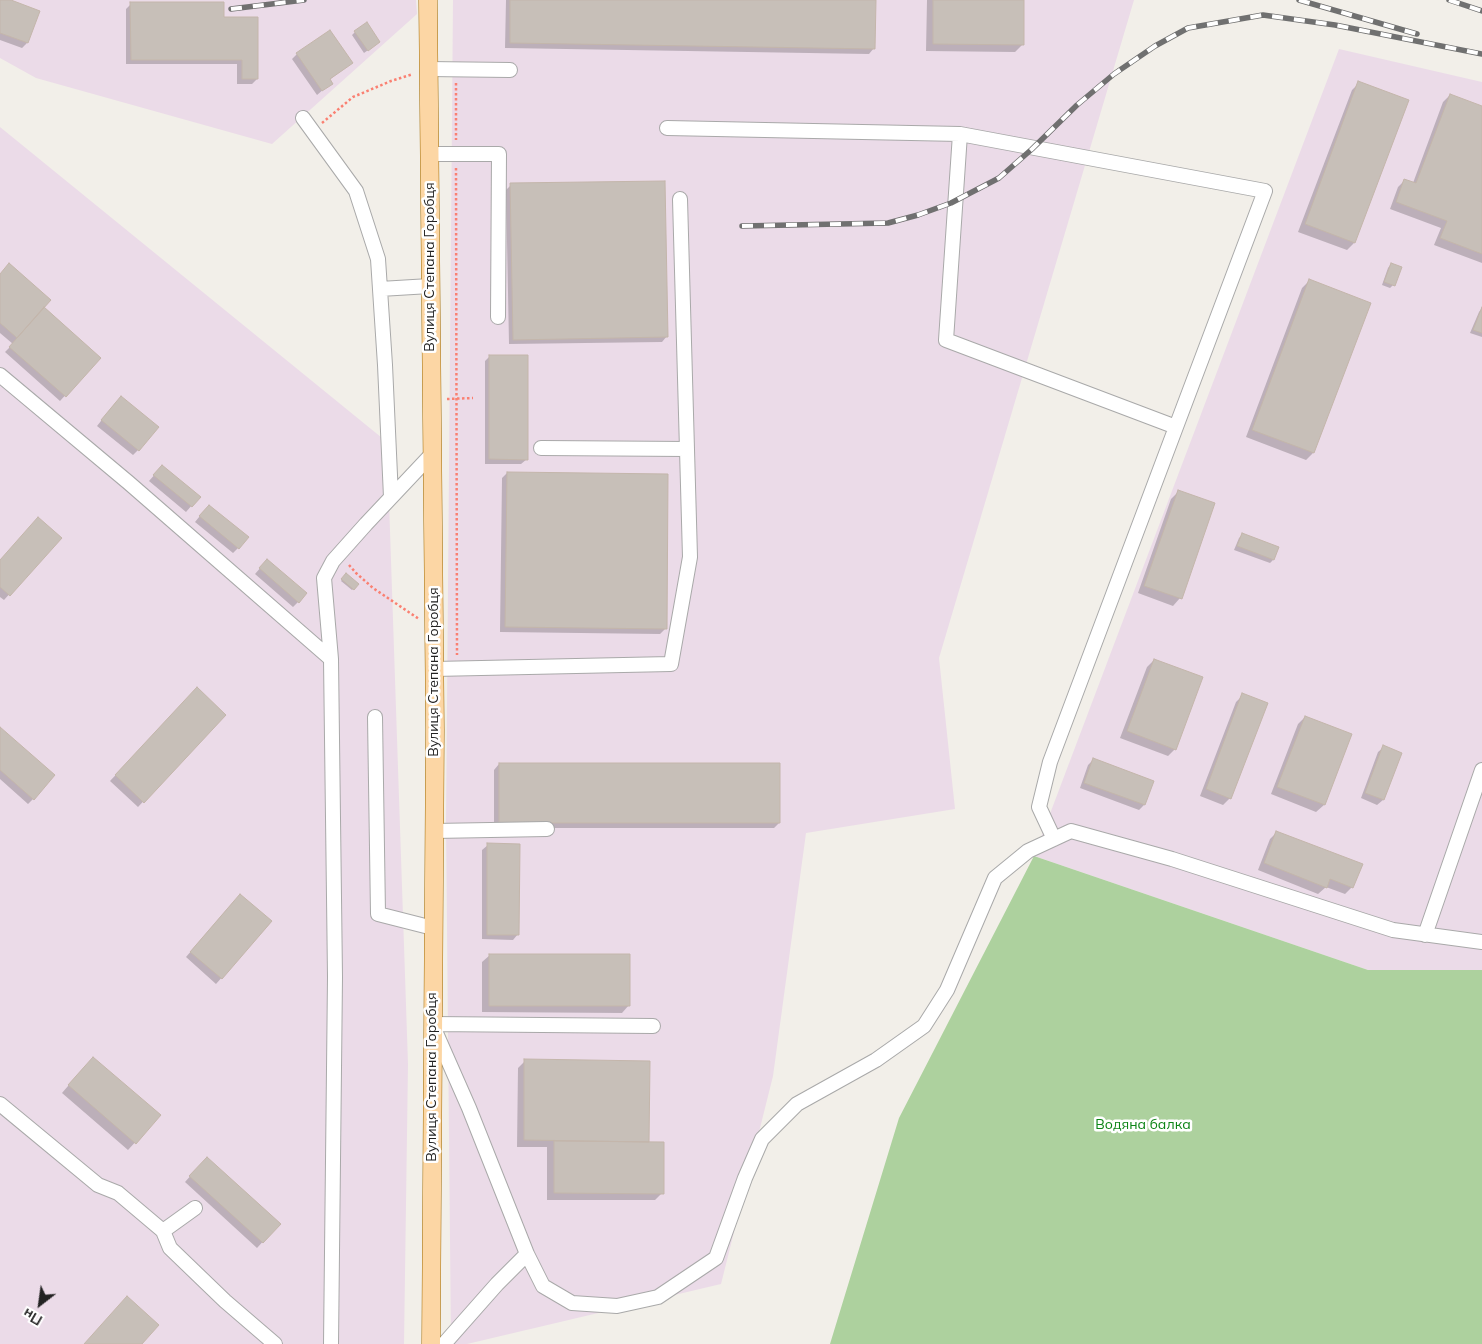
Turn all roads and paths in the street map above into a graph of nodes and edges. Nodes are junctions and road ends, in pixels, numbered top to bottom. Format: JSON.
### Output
{"nodes":[{"id":1,"x":428,"y":0,"type":"edge"},
{"id":2,"x":428,"y":69,"type":"junction"},
{"id":3,"x":456,"y":69,"type":"junction"},
{"id":4,"x":510,"y":70,"type":"dead end"},
{"id":5,"x":304,"y":118,"type":"dead end"},
{"id":6,"x":668,"y":128,"type":"dead end"},
{"id":7,"x":312,"y":130,"type":"junction"},
{"id":8,"x":960,"y":134,"type":"junction"},
{"id":9,"x":429,"y":154,"type":"junction"},
{"id":10,"x":456,"y":154,"type":"junction"},
{"id":11,"x":680,"y":199,"type":"dead end"},
{"id":12,"x":430,"y":286,"type":"junction"},
{"id":13,"x":380,"y":289,"type":"junction"},
{"id":14,"x":498,"y":317,"type":"dead end"},
{"id":15,"x":0,"y":376,"type":"edge"},
{"id":16,"x":473,"y":398,"type":"dead end"},
{"id":17,"x":457,"y":399,"type":"junction"},
{"id":18,"x":431,"y":400,"type":"junction"},
{"id":19,"x":1176,"y":427,"type":"junction"},
{"id":20,"x":541,"y":448,"type":"dead end"},
{"id":21,"x":687,"y":449,"type":"junction"},
{"id":22,"x":432,"y":454,"type":"junction"},
{"id":23,"x":391,"y":497,"type":"junction"},
{"id":24,"x":340,"y":553,"type":"junction"},
{"id":25,"x":423,"y":613,"type":"dead end"},
{"id":26,"x":331,"y":659,"type":"junction"},
{"id":27,"x":434,"y":669,"type":"junction"},
{"id":28,"x":457,"y":669,"type":"junction"},
{"id":29,"x":375,"y":717,"type":"dead end"},
{"id":30,"x":1482,"y":770,"type":"edge"},
{"id":31,"x":547,"y":829,"type":"dead end"},
{"id":32,"x":434,"y":831,"type":"junction"},
{"id":33,"x":1054,"y":839,"type":"junction"},
{"id":34,"x":433,"y":928,"type":"junction"},
{"id":35,"x":1425,"y":934,"type":"junction"},
{"id":36,"x":1482,"y":942,"type":"edge"},
{"id":37,"x":432,"y":1024,"type":"junction"},
{"id":38,"x":653,"y":1026,"type":"dead end"},
{"id":39,"x":0,"y":1104,"type":"edge"},
{"id":40,"x":195,"y":1208,"type":"dead end"},
{"id":41,"x":163,"y":1231,"type":"junction"},
{"id":42,"x":527,"y":1254,"type":"junction"},
{"id":43,"x":275,"y":1344,"type":"edge"},
{"id":44,"x":331,"y":1344,"type":"edge"},
{"id":45,"x":431,"y":1344,"type":"edge"},
{"id":46,"x":444,"y":1344,"type":"edge"}],
"edges":[{"from":1,"to":2,"type":"main road","name":"Вулиця Степана Горобця"},
{"from":2,"to":3,"type":"lane"},
{"from":2,"to":7,"type":"path"},
{"from":2,"to":9,"type":"main road","name":"Вулиця Степана Горобця"},
{"from":3,"to":4,"type":"lane"},
{"from":3,"to":10,"type":"path"},
{"from":5,"to":7,"type":"lane"},
{"from":6,"to":8,"type":"lane"},
{"from":7,"to":13,"type":"lane"},
{"from":8,"to":19,"type":"lane"},
{"from":8,"to":19,"type":"lane"},
{"from":9,"to":10,"type":"lane"},
{"from":9,"to":12,"type":"main road","name":"Вулиця Степана Горобця"},
{"from":10,"to":14,"type":"lane"},
{"from":10,"to":17,"type":"path"},
{"from":11,"to":21,"type":"lane"},
{"from":12,"to":13,"type":"lane"},
{"from":12,"to":18,"type":"main road","name":"Вулиця Степана Горобця"},
{"from":13,"to":23,"type":"lane"},
{"from":15,"to":26,"type":"lane"},
{"from":16,"to":17,"type":"path"},
{"from":17,"to":18,"type":"path"},
{"from":17,"to":28,"type":"path"},
{"from":18,"to":22,"type":"main road","name":"Вулиця Степана Горобця"},
{"from":19,"to":33,"type":"lane"},
{"from":20,"to":21,"type":"lane"},
{"from":21,"to":28,"type":"lane"},
{"from":22,"to":23,"type":"lane"},
{"from":22,"to":27,"type":"main road","name":"Вулиця Степана Горобця"},
{"from":23,"to":24,"type":"lane"},
{"from":24,"to":25,"type":"path"},
{"from":24,"to":26,"type":"lane"},
{"from":26,"to":44,"type":"lane"},
{"from":27,"to":28,"type":"lane"},
{"from":27,"to":32,"type":"main road","name":"Вулиця Степана Горобця"},
{"from":29,"to":34,"type":"lane"},
{"from":30,"to":35,"type":"lane"},
{"from":31,"to":32,"type":"lane"},
{"from":32,"to":34,"type":"main road","name":"Вулиця Степана Горобця"},
{"from":33,"to":35,"type":"lane"},
{"from":33,"to":42,"type":"lane"},
{"from":34,"to":37,"type":"main road","name":"Вулиця Степана Горобця"},
{"from":35,"to":36,"type":"lane"},
{"from":37,"to":38,"type":"lane"},
{"from":37,"to":42,"type":"lane"},
{"from":37,"to":45,"type":"main road","name":"Вулиця Степана Горобця"},
{"from":39,"to":41,"type":"lane"},
{"from":40,"to":41,"type":"lane"},
{"from":41,"to":43,"type":"lane"},
{"from":42,"to":46,"type":"lane"}]}
